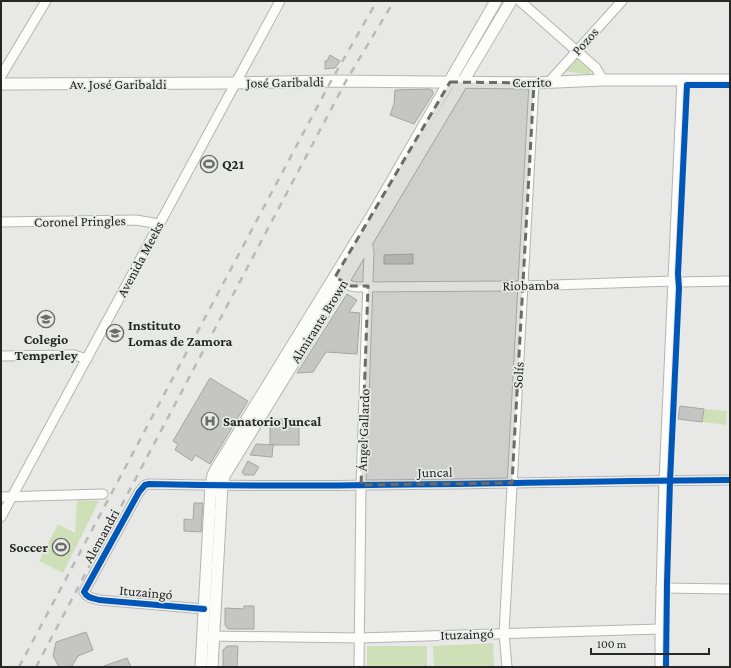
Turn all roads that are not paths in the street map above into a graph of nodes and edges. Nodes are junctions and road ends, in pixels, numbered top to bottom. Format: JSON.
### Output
{"nodes":[{"id":1,"x":46,"y":1,"type":"edge"},
{"id":2,"x":280,"y":1,"type":"edge"},
{"id":3,"x":496,"y":1,"type":"edge"},
{"id":4,"x":511,"y":1,"type":"edge"},
{"id":5,"x":520,"y":1,"type":"edge"},
{"id":6,"x":622,"y":1,"type":"edge"},
{"id":7,"x":576,"y":51,"type":"junction"},
{"id":8,"x":1,"y":76,"type":"edge"},
{"id":9,"x":603,"y":80,"type":"junction"},
{"id":10,"x":682,"y":80,"type":"junction"},
{"id":11,"x":730,"y":80,"type":"edge"},
{"id":12,"x":335,"y":81,"type":"joint"},
{"id":13,"x":450,"y":82,"type":"junction"},
{"id":14,"x":462,"y":82,"type":"junction"},
{"id":15,"x":549,"y":82,"type":"junction"},
{"id":16,"x":235,"y":83,"type":"junction"},
{"id":17,"x":534,"y":83,"type":"junction"},
{"id":18,"x":1,"y":84,"type":"edge"},
{"id":19,"x":1,"y":222,"type":"edge"},
{"id":20,"x":158,"y":224,"type":"junction"},
{"id":21,"x":367,"y":241,"type":"junction"},
{"id":22,"x":339,"y":279,"type":"junction"},
{"id":23,"x":673,"y":281,"type":"junction"},
{"id":24,"x":730,"y":281,"type":"edge"},
{"id":25,"x":368,"y":286,"type":"junction"},
{"id":26,"x":523,"y":286,"type":"junction"},
{"id":27,"x":1,"y":356,"type":"edge"},
{"id":28,"x":87,"y":359,"type":"junction"},
{"id":29,"x":730,"y":480,"type":"edge"},
{"id":30,"x":664,"y":481,"type":"junction"},
{"id":31,"x":512,"y":483,"type":"junction"},
{"id":32,"x":216,"y":485,"type":"junction"},
{"id":33,"x":361,"y":485,"type":"junction"},
{"id":34,"x":142,"y":488,"type":"joint"},
{"id":35,"x":103,"y":494,"type":"dead end"},
{"id":36,"x":12,"y":496,"type":"junction"},
{"id":37,"x":1,"y":497,"type":"edge"},
{"id":38,"x":1,"y":516,"type":"edge"},
{"id":39,"x":661,"y":588,"type":"junction"},
{"id":40,"x":730,"y":589,"type":"edge"},
{"id":41,"x":86,"y":595,"type":"joint"},
{"id":42,"x":204,"y":609,"type":"junction"},
{"id":43,"x":660,"y":629,"type":"junction"},
{"id":44,"x":504,"y":633,"type":"junction"},
{"id":45,"x":209,"y":636,"type":"junction"},
{"id":46,"x":359,"y":638,"type":"junction"},
{"id":47,"x":201,"y":667,"type":"edge"},
{"id":48,"x":212,"y":667,"type":"edge"},
{"id":49,"x":359,"y":667,"type":"edge"},
{"id":50,"x":507,"y":667,"type":"edge"},
{"id":51,"x":660,"y":667,"type":"edge"}],
"edges":[{"from":1,"to":8,"type":"street"},
{"from":2,"to":16,"type":"street","name":"Avenida Meeks"},
{"from":3,"to":13,"type":"main road","name":"Almirante Brown"},
{"from":4,"to":14,"type":"main road","name":"Almirante Brown"},
{"from":5,"to":7,"type":"street"},
{"from":6,"to":7,"type":"street","name":"Pozos"},
{"from":7,"to":9,"type":"street"},
{"from":7,"to":15,"type":"street","name":"Pozos"},
{"from":9,"to":10,"type":"main road","name":"Cerrito"},
{"from":9,"to":15,"type":"main road","name":"Cerrito"},
{"from":10,"to":11,"type":"main road","name":"Cerrito"},
{"from":10,"to":23,"type":"street"},
{"from":12,"to":13,"type":"main road","name":"Cerrito"},
{"from":12,"to":16,"type":"main road","name":"José Garibaldi"},
{"from":13,"to":14,"type":"main road","name":"Cerrito"},
{"from":13,"to":22,"type":"main road","name":"Almirante Brown"},
{"from":14,"to":17,"type":"main road","name":"Cerrito"},
{"from":14,"to":21,"type":"main road","name":"Almirante Brown"},
{"from":15,"to":17,"type":"main road","name":"Cerrito"},
{"from":16,"to":18,"type":"main road","name":"Av. José Garibaldi"},
{"from":16,"to":20,"type":"street","name":"Avenida Meeks"},
{"from":17,"to":26,"type":"street","name":"Solís"},
{"from":19,"to":20,"type":"street","name":"Coronel Pringles"},
{"from":20,"to":28,"type":"street","name":"Avenida Meeks"},
{"from":21,"to":22,"type":"main road","name":"Almirante Brown"},
{"from":21,"to":25,"type":"street","name":"Ángel Gallardo"},
{"from":22,"to":25,"type":"street","name":"Riobamba"},
{"from":22,"to":32,"type":"main road","name":"Almirante Brown"},
{"from":23,"to":24,"type":"street","name":"Riobamba"},
{"from":23,"to":26,"type":"street","name":"Riobamba"},
{"from":23,"to":30,"type":"street"},
{"from":25,"to":26,"type":"street","name":"Riobamba"},
{"from":25,"to":33,"type":"street","name":"Ángel Gallardo"},
{"from":26,"to":31,"type":"street","name":"Solís"},
{"from":27,"to":28,"type":"street"},
{"from":28,"to":36,"type":"street","name":"Avenida Meeks"},
{"from":29,"to":30,"type":"street","name":"Juncal"},
{"from":30,"to":31,"type":"street","name":"Juncal"},
{"from":30,"to":39,"type":"street"},
{"from":31,"to":33,"type":"street","name":"Juncal"},
{"from":31,"to":44,"type":"street","name":"Solís"},
{"from":32,"to":33,"type":"street","name":"Juncal"},
{"from":32,"to":34,"type":"street","name":"Juncal"},
{"from":32,"to":42,"type":"main road","name":"Almirante Brown"},
{"from":32,"to":45,"type":"main road","name":"Almirante Brown"},
{"from":33,"to":46,"type":"street","name":"Ángel Gallardo"},
{"from":34,"to":41,"type":"street","name":"Alemandri"},
{"from":35,"to":36,"type":"street"},
{"from":36,"to":37,"type":"street"},
{"from":36,"to":38,"type":"street","name":"Avenida Meeks"},
{"from":39,"to":40,"type":"street"},
{"from":39,"to":43,"type":"street"},
{"from":41,"to":42,"type":"street","name":"Ituzaingó"},
{"from":42,"to":45,"type":"main road","name":"Almirante Brown"},
{"from":43,"to":44,"type":"street","name":"Ituzaingó"},
{"from":43,"to":51,"type":"street"},
{"from":44,"to":46,"type":"street","name":"Ituzaingó"},
{"from":44,"to":50,"type":"street","name":"Solís"},
{"from":45,"to":46,"type":"street","name":"Ituzaingó"},
{"from":45,"to":47,"type":"main road","name":"Almirante Brown"},
{"from":45,"to":48,"type":"main road","name":"Almirante Brown"},
{"from":46,"to":49,"type":"street","name":"Ángel Gallardo"}]}
